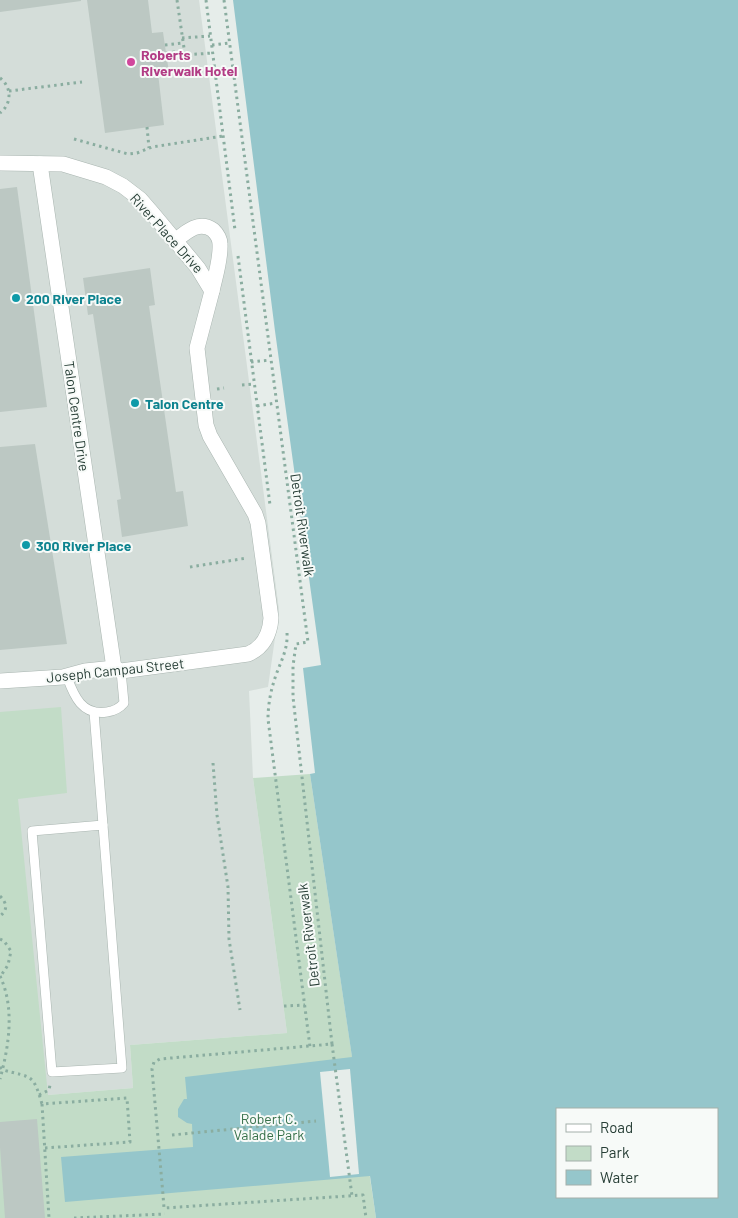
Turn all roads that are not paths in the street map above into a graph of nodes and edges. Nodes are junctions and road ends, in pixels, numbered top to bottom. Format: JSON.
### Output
{"nodes":[{"id":1,"x":0,"y":163,"type":"edge"},
{"id":2,"x":40,"y":164,"type":"junction"},
{"id":3,"x":175,"y":241,"type":"junction"},
{"id":4,"x":212,"y":291,"type":"junction"},
{"id":5,"x":117,"y":669,"type":"junction"},
{"id":6,"x":67,"y":677,"type":"junction"},
{"id":7,"x":0,"y":681,"type":"edge"},
{"id":8,"x":94,"y":712,"type":"junction"},
{"id":9,"x":103,"y":825,"type":"junction"}],
"edges":[{"from":1,"to":2,"type":"street","name":"River Place Drive"},
{"from":2,"to":3,"type":"street","name":"River Place Drive"},
{"from":2,"to":5,"type":"street","name":"Talon Centre Drive"},
{"from":3,"to":4,"type":"street","name":"River Place Drive"},
{"from":3,"to":4,"type":"street"},
{"from":4,"to":5,"type":"street","name":"Joseph Campau Street"},
{"from":5,"to":6,"type":"street","name":"Joseph Campau Street"},
{"from":5,"to":8,"type":"lane"},
{"from":6,"to":7,"type":"street","name":"Joseph Campau Street"},
{"from":6,"to":8,"type":"lane"},
{"from":8,"to":9,"type":"lane"},
{"from":9,"to":9,"type":"lane"}]}
